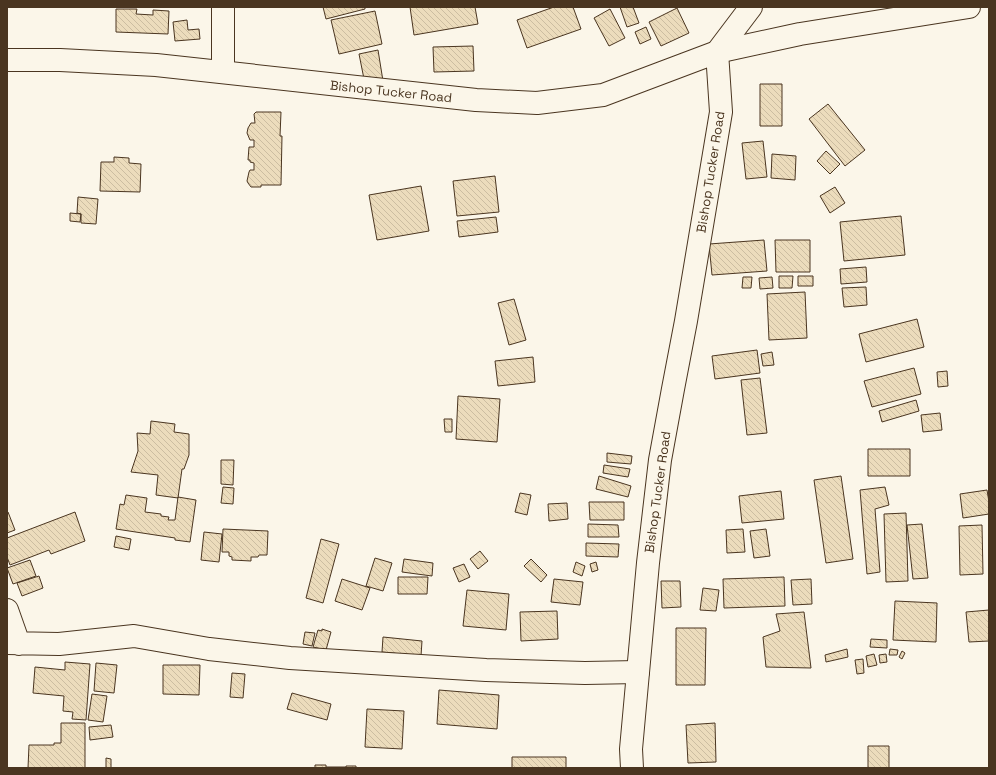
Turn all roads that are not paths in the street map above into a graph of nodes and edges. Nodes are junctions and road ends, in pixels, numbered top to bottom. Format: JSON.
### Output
{"nodes":[{"id":1,"x":223,"y":7,"type":"edge"},
{"id":2,"x":752,"y":7,"type":"edge"},
{"id":3,"x":969,"y":7,"type":"edge"},
{"id":4,"x":717,"y":52,"type":"junction"},
{"id":5,"x":7,"y":60,"type":"edge"},
{"id":6,"x":223,"y":72,"type":"junction"},
{"id":7,"x":7,"y":610,"type":"edge"},
{"id":8,"x":13,"y":644,"type":"edge"},
{"id":9,"x":638,"y":672,"type":"junction"},
{"id":10,"x":632,"y":768,"type":"edge"}],
"edges":[{"from":1,"to":6,"type":"main road"},
{"from":2,"to":4,"type":"main road"},
{"from":3,"to":4,"type":"main road"},
{"from":4,"to":6,"type":"main road","name":"Bishop Tucker Road"},
{"from":4,"to":9,"type":"main road","name":"Bishop Tucker Road"},
{"from":5,"to":6,"type":"main road","name":"Bishop Tucker Road"},
{"from":7,"to":8,"type":"main road"},
{"from":8,"to":9,"type":"main road"},
{"from":9,"to":10,"type":"main road","name":"Bishop Tucker Road"}]}
